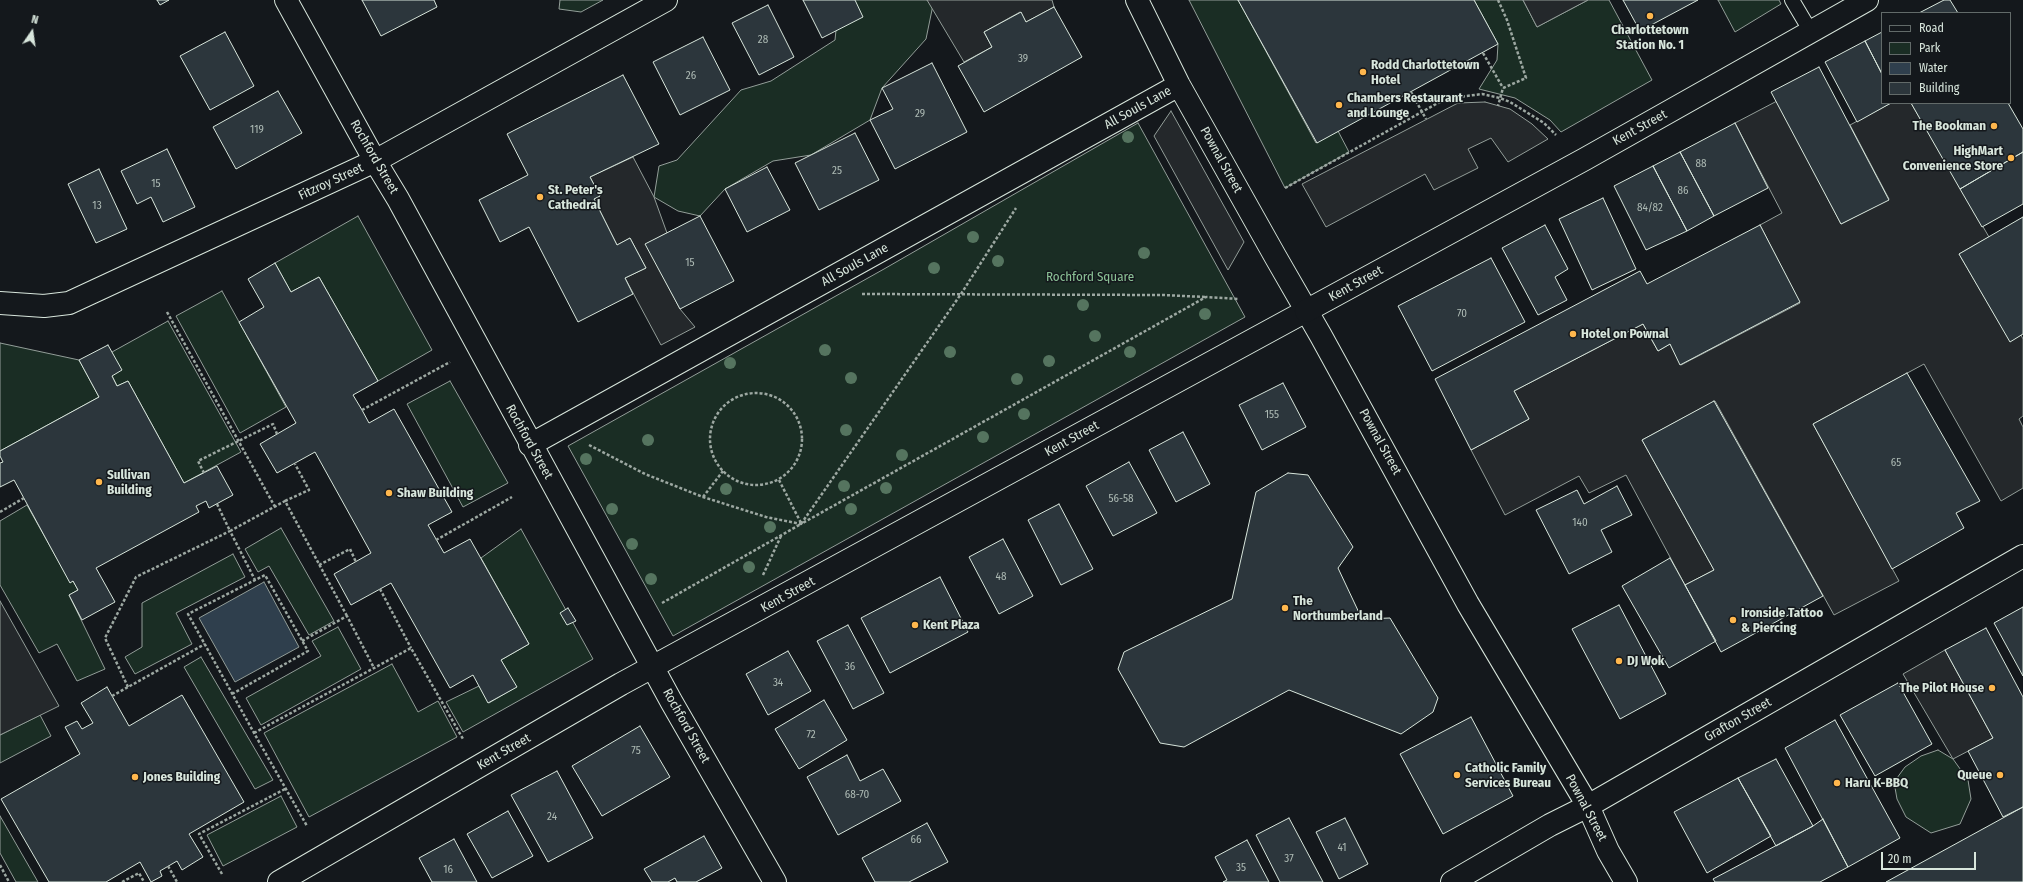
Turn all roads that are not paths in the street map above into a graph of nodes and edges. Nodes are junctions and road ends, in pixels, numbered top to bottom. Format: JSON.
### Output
{"nodes":[{"id":1,"x":286,"y":0,"type":"edge"},
{"id":2,"x":666,"y":0,"type":"edge"},
{"id":3,"x":1137,"y":0,"type":"edge"},
{"id":4,"x":1792,"y":0,"type":"edge"},
{"id":5,"x":1867,"y":0,"type":"edge"},
{"id":6,"x":1811,"y":32,"type":"junction"},
{"id":7,"x":1179,"y":85,"type":"junction"},
{"id":8,"x":375,"y":161,"type":"junction"},
{"id":9,"x":0,"y":303,"type":"edge"},
{"id":10,"x":1306,"y":311,"type":"junction"},
{"id":11,"x":530,"y":445,"type":"junction"},
{"id":12,"x":2023,"y":556,"type":"edge"},
{"id":13,"x":654,"y":667,"type":"junction"},
{"id":14,"x":1588,"y":806,"type":"junction"},
{"id":15,"x":279,"y":882,"type":"edge"},
{"id":16,"x":775,"y":882,"type":"edge"},
{"id":17,"x":1452,"y":882,"type":"edge"},
{"id":18,"x":1626,"y":882,"type":"edge"}],
"edges":[{"from":1,"to":8,"type":"street","name":"Rochford Street"},
{"from":2,"to":8,"type":"street","name":"Fitzroy Street"},
{"from":3,"to":7,"type":"street","name":"Pownal Street"},
{"from":4,"to":6,"type":"lane"},
{"from":5,"to":6,"type":"street","name":"Kent Street"},
{"from":6,"to":10,"type":"street","name":"Kent Street"},
{"from":7,"to":10,"type":"street","name":"Pownal Street"},
{"from":7,"to":11,"type":"street","name":"All Souls Lane"},
{"from":8,"to":9,"type":"street","name":"Fitzroy Street"},
{"from":8,"to":11,"type":"street","name":"Rochford Street"},
{"from":10,"to":13,"type":"street","name":"Kent Street"},
{"from":10,"to":14,"type":"street","name":"Pownal Street"},
{"from":11,"to":13,"type":"street","name":"Rochford Street"},
{"from":12,"to":14,"type":"street","name":"Grafton Street"},
{"from":13,"to":15,"type":"street","name":"Kent Street"},
{"from":13,"to":16,"type":"street","name":"Rochford Street"},
{"from":14,"to":17,"type":"street","name":"Grafton Street"},
{"from":14,"to":18,"type":"street","name":"Pownal Street"}]}
